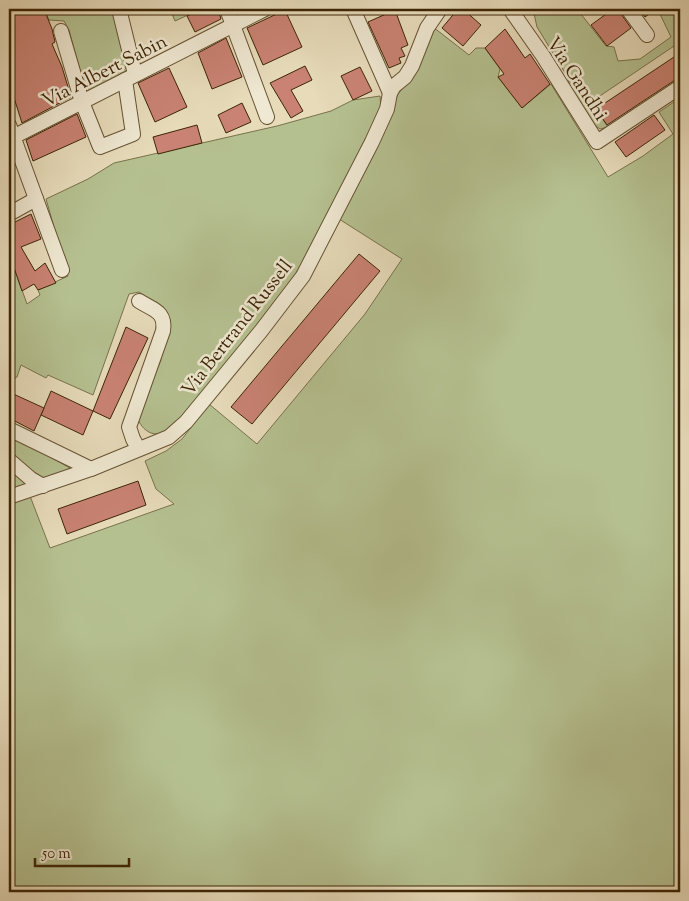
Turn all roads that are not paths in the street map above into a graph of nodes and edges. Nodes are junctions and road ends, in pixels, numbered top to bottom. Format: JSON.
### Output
{"nodes":[{"id":1,"x":119,"y":9,"type":"edge"},
{"id":2,"x":227,"y":9,"type":"edge"},
{"id":3,"x":265,"y":9,"type":"edge"},
{"id":4,"x":353,"y":9,"type":"edge"},
{"id":5,"x":440,"y":9,"type":"edge"},
{"id":6,"x":510,"y":9,"type":"edge"},
{"id":7,"x":628,"y":9,"type":"edge"},
{"id":8,"x":233,"y":25,"type":"junction"},
{"id":9,"x":61,"y":31,"type":"dead end"},
{"id":10,"x":646,"y":35,"type":"dead end"},
{"id":11,"x":130,"y":77,"type":"junction"},
{"id":12,"x":680,"y":87,"type":"edge"},
{"id":13,"x":390,"y":93,"type":"junction"},
{"id":14,"x":82,"y":102,"type":"junction"},
{"id":15,"x":267,"y":117,"type":"dead end"},
{"id":16,"x":11,"y":131,"type":"edge"},
{"id":17,"x":36,"y":199,"type":"junction"},
{"id":18,"x":9,"y":214,"type":"edge"},
{"id":19,"x":62,"y":270,"type":"dead end"},
{"id":20,"x":139,"y":301,"type":"dead end"},
{"id":21,"x":9,"y":429,"type":"edge"},
{"id":22,"x":138,"y":448,"type":"junction"},
{"id":23,"x":9,"y":460,"type":"edge"},
{"id":24,"x":91,"y":469,"type":"junction"},
{"id":25,"x":43,"y":486,"type":"junction"},
{"id":26,"x":9,"y":497,"type":"edge"}],
"edges":[{"from":1,"to":11,"type":"street"},
{"from":2,"to":8,"type":"street"},
{"from":3,"to":8,"type":"street","name":"Via Albert Sabin"},
{"from":4,"to":13,"type":"street"},
{"from":5,"to":13,"type":"street","name":"Via Bertrand Russell"},
{"from":6,"to":12,"type":"street","name":"Via Gandhi"},
{"from":7,"to":10,"type":"street"},
{"from":8,"to":11,"type":"street","name":"Via Albert Sabin"},
{"from":8,"to":15,"type":"street"},
{"from":9,"to":14,"type":"street"},
{"from":11,"to":14,"type":"street","name":"Via Albert Sabin"},
{"from":11,"to":14,"type":"street"},
{"from":13,"to":22,"type":"street","name":"Via Bertrand Russell"},
{"from":14,"to":16,"type":"street","name":"Via Albert Sabin"},
{"from":16,"to":17,"type":"street"},
{"from":17,"to":18,"type":"street"},
{"from":17,"to":19,"type":"street"},
{"from":20,"to":22,"type":"street"},
{"from":21,"to":24,"type":"street"},
{"from":22,"to":24,"type":"street","name":"Via Bertrand Russell"},
{"from":23,"to":25,"type":"street"},
{"from":24,"to":25,"type":"street","name":"Via Bertrand Russell"},
{"from":25,"to":26,"type":"street","name":"Via Bertrand Russell"}]}
